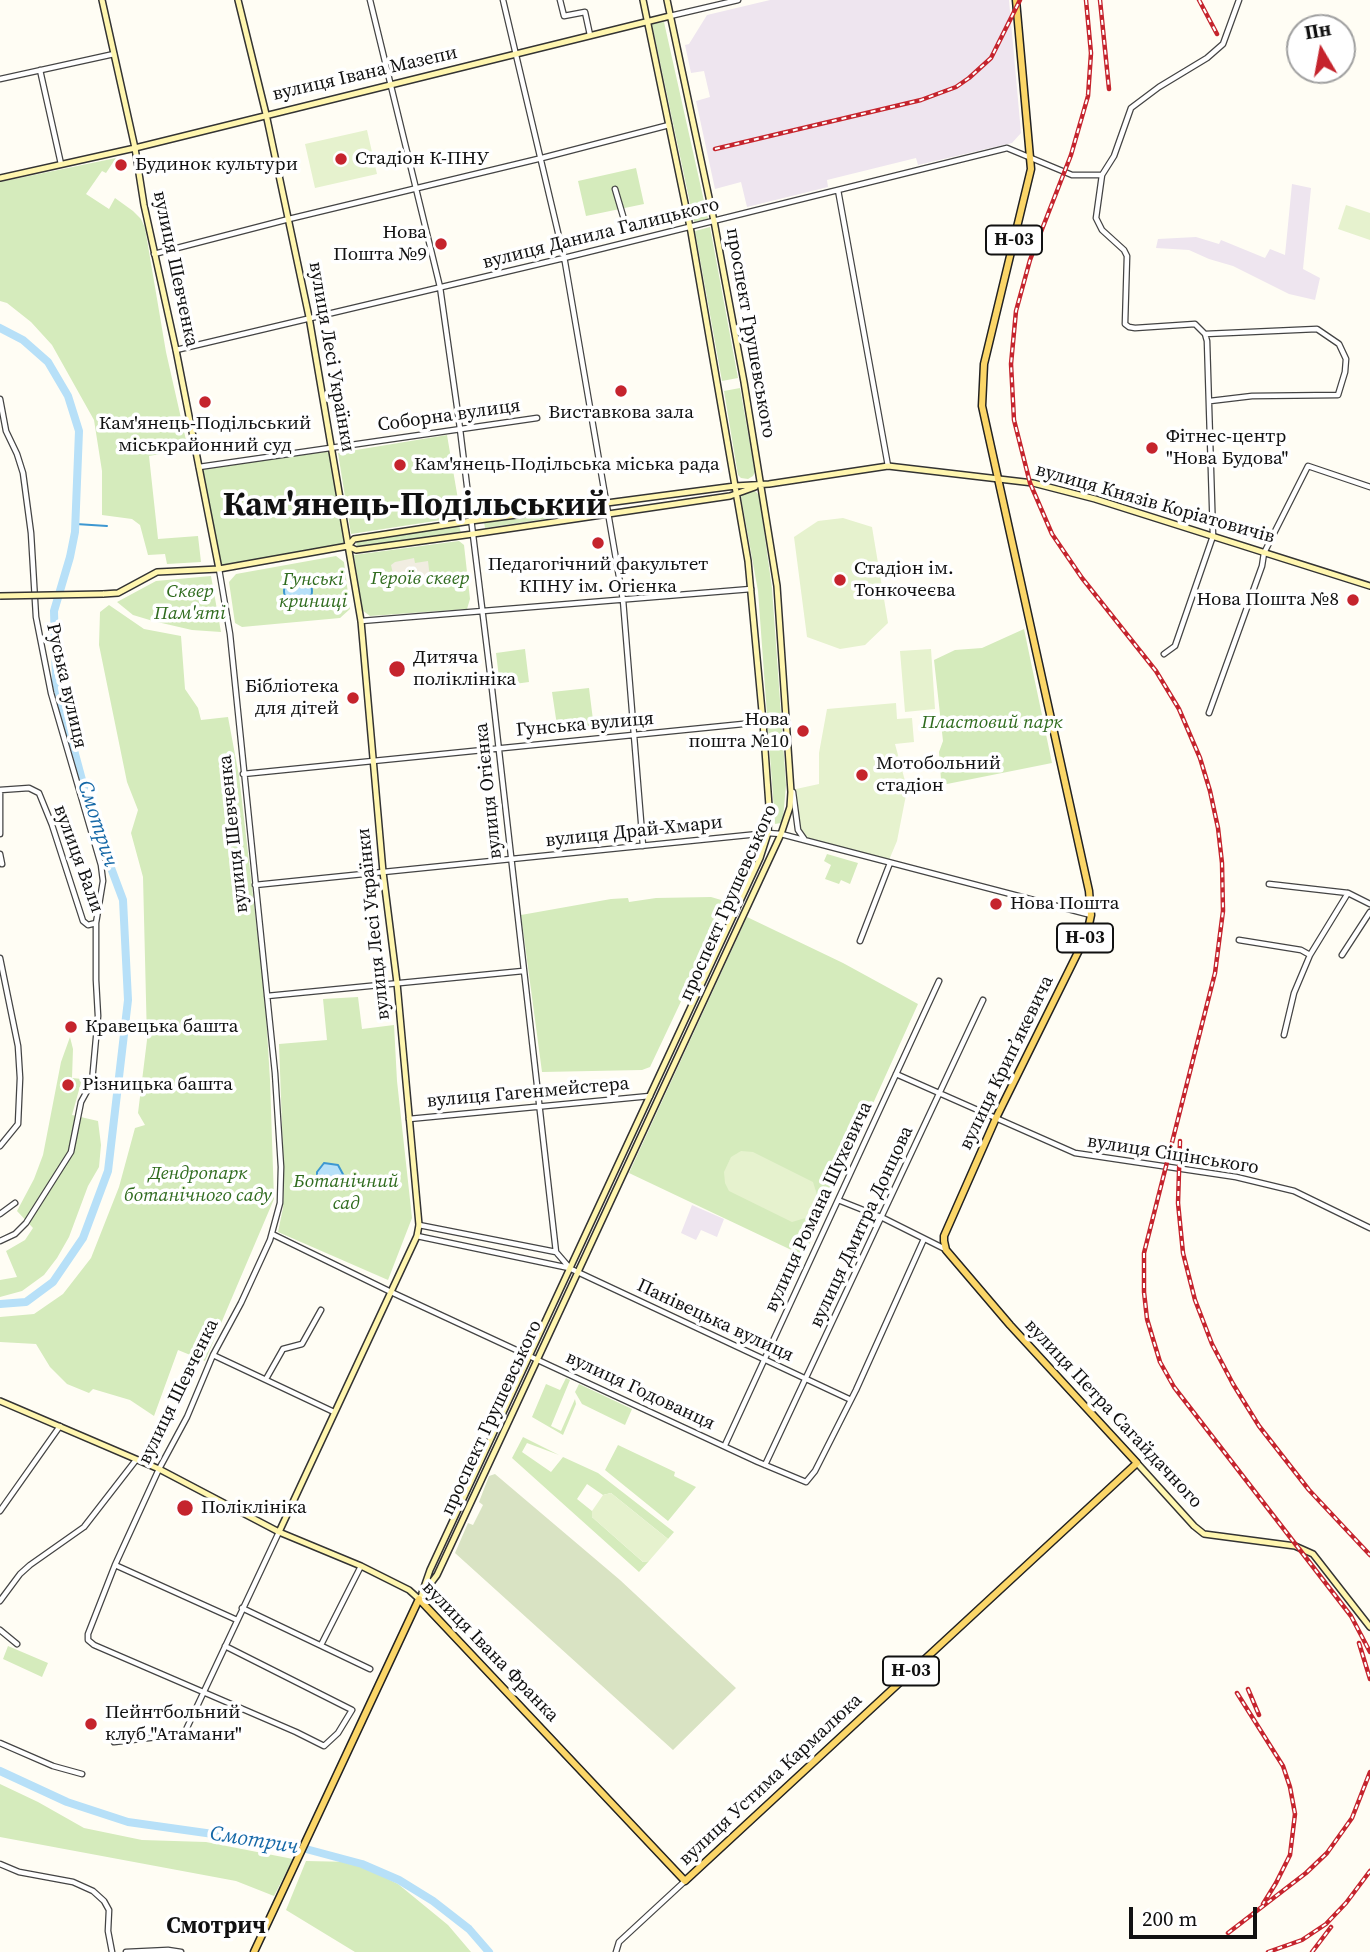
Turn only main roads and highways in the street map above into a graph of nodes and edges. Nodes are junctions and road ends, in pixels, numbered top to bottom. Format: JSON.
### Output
{"nodes":[{"id":1,"x":102,"y":0,"type":"edge"},
{"id":2,"x":238,"y":0,"type":"edge"},
{"id":3,"x":643,"y":0,"type":"edge"},
{"id":4,"x":667,"y":0,"type":"edge"},
{"id":5,"x":1016,"y":0,"type":"edge"},
{"id":6,"x":670,"y":16,"type":"junction"},
{"id":7,"x":647,"y":21,"type":"junction"},
{"id":8,"x":266,"y":114,"type":"junction"},
{"id":9,"x":135,"y":148,"type":"junction"},
{"id":10,"x":0,"y":178,"type":"edge"},
{"id":11,"x":996,"y":478,"type":"junction"},
{"id":12,"x":735,"y":485,"type":"junction"},
{"id":13,"x":760,"y":485,"type":"junction"},
{"id":14,"x":737,"y":495,"type":"junction"},
{"id":15,"x":348,"y":546,"type":"junction"},
{"id":16,"x":219,"y":569,"type":"junction"},
{"id":17,"x":1370,"y":585,"type":"edge"},
{"id":18,"x":0,"y":596,"type":"edge"},
{"id":19,"x":946,"y":1250,"type":"joint"},
{"id":20,"x":0,"y":1401,"type":"edge"},
{"id":21,"x":1138,"y":1463,"type":"junction"},
{"id":22,"x":279,"y":1532,"type":"junction"},
{"id":23,"x":419,"y":1599,"type":"junction"},
{"id":24,"x":1370,"y":1627,"type":"edge"},
{"id":25,"x":685,"y":1881,"type":"joint"},
{"id":26,"x":254,"y":1952,"type":"edge"}],
"edges":[{"from":1,"to":9,"type":"main road","name":"вулиця Шевченка"},
{"from":2,"to":8,"type":"main road","name":"вулиця Лесі Українки"},
{"from":3,"to":7,"type":"main road","name":"проспект Грушевського"},
{"from":4,"to":6,"type":"main road","name":"проспект Грушевського"},
{"from":5,"to":11,"type":"main road","number":"Н-03"},
{"from":6,"to":7,"type":"main road","name":"вулиця Івана Мазепи"},
{"from":6,"to":13,"type":"main road","name":"проспект Грушевського"},
{"from":7,"to":8,"type":"main road","name":"вулиця Івана Мазепи"},
{"from":7,"to":12,"type":"main road","name":"проспект Грушевського"},
{"from":8,"to":9,"type":"main road","name":"вулиця Івана Мазепи"},
{"from":8,"to":15,"type":"main road","name":"вулиця Лесі Українки"},
{"from":9,"to":10,"type":"main road","name":"вулиця Івана Мазепи"},
{"from":9,"to":16,"type":"main road","name":"вулиця Шевченка"},
{"from":11,"to":13,"type":"main road","name":"вулиця Князів Коріатовичів"},
{"from":11,"to":17,"type":"main road","name":"вулиця Князів Коріатовичів"},
{"from":11,"to":19,"type":"main road","name":"вулиця Крипʼякевича","number":"Н-03"},
{"from":12,"to":13,"type":"main road","name":"вулиця Князів Коріатовичів"},
{"from":12,"to":14,"type":"main road","name":"проспект Грушевського"},
{"from":12,"to":15,"type":"main road","name":"вулиця Князів Коріатовичів"},
{"from":13,"to":14,"type":"main road","name":"вулиця Князів Коріатовичів"},
{"from":13,"to":23,"type":"main road","name":"проспект Грушевського"},
{"from":14,"to":15,"type":"main road","name":"вулиця Князів Коріатовичів"},
{"from":14,"to":23,"type":"main road","name":"проспект Грушевського"},
{"from":15,"to":16,"type":"main road","name":"вулиця Князів Коріатовичів"},
{"from":15,"to":22,"type":"main road","name":"вулиця Лесі Українки"},
{"from":16,"to":18,"type":"main road","name":"вулиця Князів Коріатовичів","bridge":true},
{"from":19,"to":21,"type":"main road","name":"вулиця Петра Сагайдачного"},
{"from":20,"to":22,"type":"main road","name":"вулиця Івана Франка"},
{"from":21,"to":24,"type":"main road","name":"вулиця Петра Сагайдачного"},
{"from":21,"to":25,"type":"main road","name":"вулиця Устима Кармалюка","number":"Н-03"},
{"from":22,"to":23,"type":"main road","name":"вулиця Івана Франка"},
{"from":23,"to":25,"type":"main road","name":"вулиця Івана Франка"},
{"from":23,"to":26,"type":"main road","name":"проспект Грушевського"}]}
